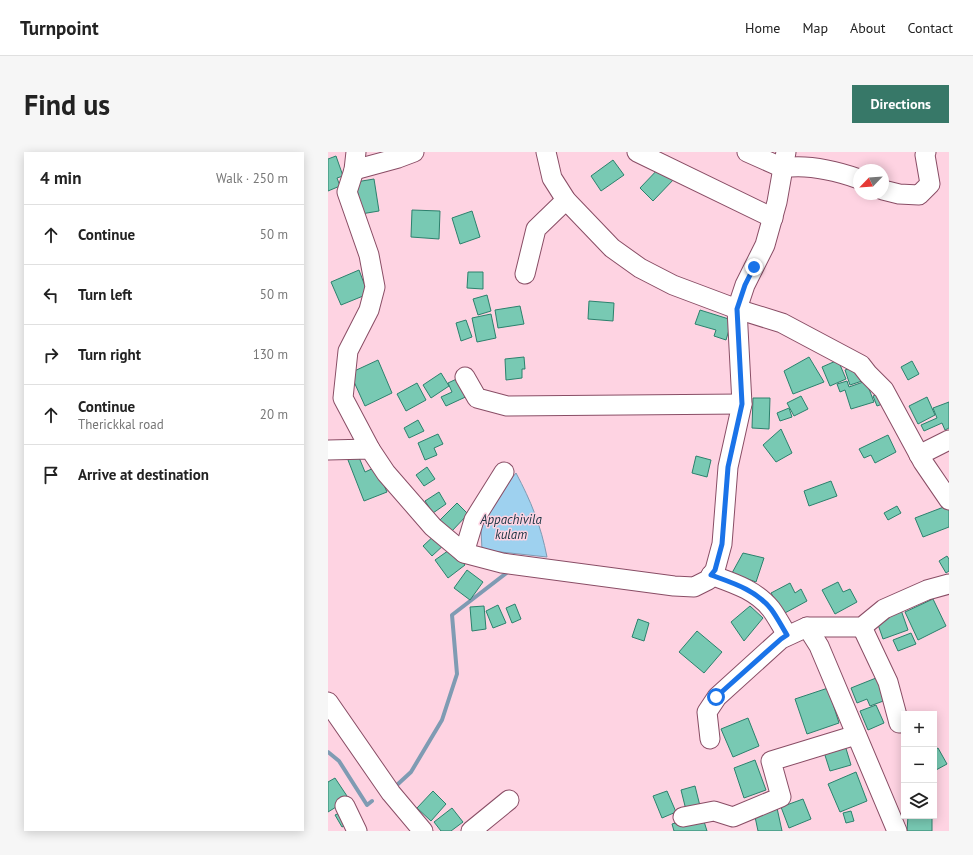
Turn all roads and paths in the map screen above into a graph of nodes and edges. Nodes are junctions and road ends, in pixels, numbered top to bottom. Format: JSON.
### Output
{"nodes":[{"id":1,"x":414,"y":152,"type":"edge"},
{"id":2,"x":546,"y":152,"type":"edge"},
{"id":3,"x":637,"y":152,"type":"edge"},
{"id":4,"x":747,"y":152,"type":"edge"},
{"id":5,"x":926,"y":152,"type":"edge"},
{"id":6,"x":784,"y":160,"type":"edge"},
{"id":7,"x":355,"y":161,"type":"edge"},
{"id":8,"x":853,"y":177,"type":"edge"},
{"id":9,"x":889,"y":192,"type":"edge"},
{"id":10,"x":566,"y":200,"type":"junction"},
{"id":11,"x":773,"y":218,"type":"junction"},
{"id":12,"x":525,"y":274,"type":"dead end"},
{"id":13,"x":737,"y":309,"type":"junction"},
{"id":14,"x":465,"y":376,"type":"dead end"},
{"id":15,"x":742,"y":404,"type":"junction"},
{"id":16,"x":949,"y":440,"type":"edge"},
{"id":17,"x":370,"y":449,"type":"junction"},
{"id":18,"x":328,"y":450,"type":"edge"},
{"id":19,"x":919,"y":455,"type":"junction"},
{"id":20,"x":504,"y":472,"type":"dead end"},
{"id":21,"x":949,"y":500,"type":"edge"},
{"id":22,"x":464,"y":553,"type":"junction"},
{"id":23,"x":711,"y":575,"type":"junction"},
{"id":24,"x":949,"y":584,"type":"edge"},
{"id":25,"x":808,"y":627,"type":"junction"},
{"id":26,"x":862,"y":627,"type":"junction"},
{"id":27,"x":787,"y":635,"type":"junction"},
{"id":28,"x":328,"y":702,"type":"edge"},
{"id":29,"x":899,"y":723,"type":"dead end"},
{"id":30,"x":856,"y":734,"type":"junction"},
{"id":31,"x":710,"y":738,"type":"dead end"},
{"id":32,"x":509,"y":800,"type":"dead end"},
{"id":33,"x":345,"y":806,"type":"dead end"},
{"id":34,"x":683,"y":817,"type":"dead end"},
{"id":35,"x":357,"y":831,"type":"edge"},
{"id":36,"x":423,"y":831,"type":"edge"},
{"id":37,"x":471,"y":831,"type":"edge"},
{"id":38,"x":897,"y":831,"type":"edge"}],
"edges":[{"from":1,"to":7,"type":"street"},
{"from":2,"to":10,"type":"street"},
{"from":3,"to":11,"type":"street"},
{"from":4,"to":6,"type":"street"},
{"from":5,"to":9,"type":"street"},
{"from":6,"to":8,"type":"street"},
{"from":6,"to":11,"type":"street"},
{"from":7,"to":17,"type":"street"},
{"from":10,"to":12,"type":"street"},
{"from":10,"to":13,"type":"street"},
{"from":11,"to":13,"type":"street"},
{"from":13,"to":15,"type":"street"},
{"from":13,"to":19,"type":"street"},
{"from":14,"to":15,"type":"street"},
{"from":15,"to":23,"type":"street"},
{"from":16,"to":19,"type":"street"},
{"from":17,"to":18,"type":"street"},
{"from":17,"to":22,"type":"street"},
{"from":19,"to":21,"type":"street"},
{"from":20,"to":22,"type":"street"},
{"from":22,"to":23,"type":"street"},
{"from":23,"to":27,"type":"street"},
{"from":24,"to":26,"type":"street"},
{"from":25,"to":26,"type":"street"},
{"from":25,"to":27,"type":"street"},
{"from":25,"to":30,"type":"street"},
{"from":26,"to":29,"type":"street"},
{"from":27,"to":31,"type":"street"},
{"from":28,"to":36,"type":"street"},
{"from":30,"to":34,"type":"street"},
{"from":30,"to":38,"type":"street"},
{"from":32,"to":37,"type":"street"},
{"from":33,"to":35,"type":"street"}]}
